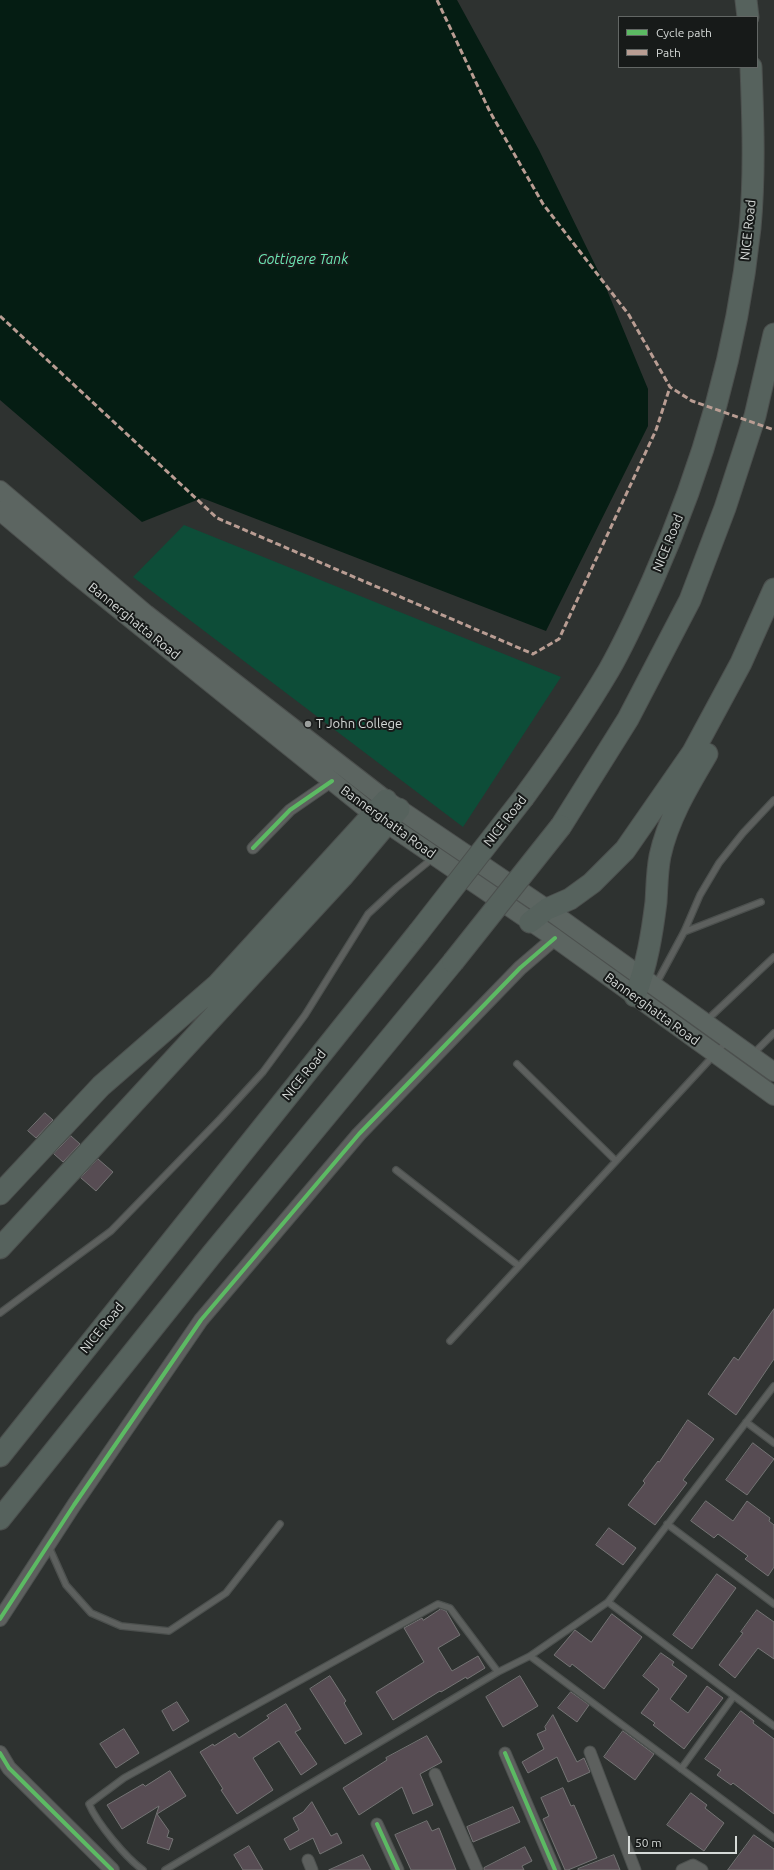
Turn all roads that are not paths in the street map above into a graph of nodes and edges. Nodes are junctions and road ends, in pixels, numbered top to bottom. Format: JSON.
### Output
{"nodes":[{"id":1,"x":746,"y":0,"type":"edge"},
{"id":2,"x":748,"y":16,"type":"edge"},
{"id":3,"x":751,"y":68,"type":"edge"},
{"id":4,"x":774,"y":334,"type":"edge"},
{"id":5,"x":0,"y":490,"type":"edge"},
{"id":6,"x":0,"y":511,"type":"edge"},
{"id":7,"x":774,"y":589,"type":"edge"},
{"id":8,"x":768,"y":624,"type":"edge"},
{"id":9,"x":332,"y":781,"type":"junction"},
{"id":10,"x":774,"y":800,"type":"edge"},
{"id":11,"x":386,"y":812,"type":"junction"},
{"id":12,"x":253,"y":848,"type":"dead end"},
{"id":13,"x":434,"y":856,"type":"junction"},
{"id":14,"x":762,"y":902,"type":"dead end"},
{"id":15,"x":547,"y":909,"type":"junction"},
{"id":16,"x":530,"y":922,"type":"junction"},
{"id":17,"x":684,"y":932,"type":"junction"},
{"id":18,"x":554,"y":938,"type":"junction"},
{"id":19,"x":774,"y":957,"type":"edge"},
{"id":20,"x":644,"y":987,"type":"junction"},
{"id":21,"x":704,"y":1022,"type":"junction"},
{"id":22,"x":774,"y":1033,"type":"edge"},
{"id":23,"x":729,"y":1039,"type":"junction"},
{"id":24,"x":715,"y":1054,"type":"junction"},
{"id":25,"x":752,"y":1056,"type":"junction"},
{"id":26,"x":517,"y":1064,"type":"dead end"},
{"id":27,"x":774,"y":1072,"type":"edge"},
{"id":28,"x":774,"y":1096,"type":"edge"},
{"id":29,"x":616,"y":1161,"type":"junction"},
{"id":30,"x":396,"y":1170,"type":"dead end"},
{"id":31,"x":0,"y":1194,"type":"edge"},
{"id":32,"x":0,"y":1248,"type":"edge"},
{"id":33,"x":519,"y":1266,"type":"junction"},
{"id":34,"x":0,"y":1313,"type":"edge"},
{"id":35,"x":450,"y":1341,"type":"dead end"},
{"id":36,"x":774,"y":1386,"type":"edge"},
{"id":37,"x":746,"y":1422,"type":"junction"},
{"id":38,"x":774,"y":1443,"type":"edge"},
{"id":39,"x":0,"y":1456,"type":"edge"},
{"id":40,"x":0,"y":1519,"type":"edge"},
{"id":41,"x":280,"y":1524,"type":"dead end"},
{"id":42,"x":667,"y":1524,"type":"junction"},
{"id":43,"x":48,"y":1544,"type":"junction"},
{"id":44,"x":608,"y":1602,"type":"junction"},
{"id":45,"x":774,"y":1604,"type":"edge"},
{"id":46,"x":0,"y":1619,"type":"edge"},
{"id":47,"x":530,"y":1656,"type":"junction"},
{"id":48,"x":498,"y":1672,"type":"junction"},
{"id":49,"x":734,"y":1696,"type":"junction"},
{"id":50,"x":774,"y":1726,"type":"edge"},
{"id":51,"x":590,"y":1752,"type":"dead end"},
{"id":52,"x":0,"y":1753,"type":"edge"},
{"id":53,"x":505,"y":1753,"type":"dead end"},
{"id":54,"x":681,"y":1769,"type":"junction"},
{"id":55,"x":435,"y":1774,"type":"dead end"},
{"id":56,"x":377,"y":1824,"type":"dead end"},
{"id":57,"x":774,"y":1838,"type":"edge"},
{"id":58,"x":112,"y":1870,"type":"edge"},
{"id":59,"x":143,"y":1870,"type":"edge"},
{"id":60,"x":165,"y":1870,"type":"edge"},
{"id":61,"x":398,"y":1870,"type":"edge"},
{"id":62,"x":477,"y":1870,"type":"edge"},
{"id":63,"x":555,"y":1870,"type":"edge"},
{"id":64,"x":635,"y":1870,"type":"edge"},
{"id":65,"x":682,"y":1870,"type":"edge"},
{"id":66,"x":702,"y":1870,"type":"edge"}],
"edges":[{"from":1,"to":2,"type":"highway"},
{"from":3,"to":39,"type":"highway","name":"NICE Road","bridge":true},
{"from":4,"to":40,"type":"highway","bridge":true},
{"from":5,"to":11,"type":"main road","name":"Bannerghatta Road"},
{"from":6,"to":9,"type":"main road","name":"Bannerghatta Road"},
{"from":7,"to":8,"type":"highway"},
{"from":8,"to":15,"type":"highway"},
{"from":8,"to":20,"type":"highway"},
{"from":9,"to":11,"type":"main road","name":"Bannerghatta Road"},
{"from":9,"to":12,"type":"street"},
{"from":10,"to":17,"type":"lane"},
{"from":11,"to":13,"type":"main road","name":"Bannerghatta Road"},
{"from":11,"to":15,"type":"main road","name":"Bannerghatta Road"},
{"from":11,"to":31,"type":"highway"},
{"from":11,"to":32,"type":"highway"},
{"from":13,"to":16,"type":"main road","name":"Bannerghatta Road"},
{"from":13,"to":34,"type":"lane"},
{"from":14,"to":17,"type":"lane"},
{"from":15,"to":16,"type":"highway"},
{"from":15,"to":20,"type":"main road","name":"Bannerghatta Road"},
{"from":16,"to":18,"type":"main road","name":"Bannerghatta Road"},
{"from":17,"to":20,"type":"lane"},
{"from":18,"to":20,"type":"main road","name":"Bannerghatta Road"},
{"from":18,"to":43,"type":"street"},
{"from":19,"to":21,"type":"lane"},
{"from":20,"to":21,"type":"main road","name":"Bannerghatta Road"},
{"from":20,"to":24,"type":"main road","name":"Bannerghatta Road"},
{"from":21,"to":23,"type":"main road","name":"Bannerghatta Road"},
{"from":22,"to":25,"type":"lane"},
{"from":23,"to":24,"type":"lane"},
{"from":23,"to":25,"type":"main road","name":"Bannerghatta Road"},
{"from":24,"to":28,"type":"main road","name":"Bannerghatta Road"},
{"from":24,"to":29,"type":"lane"},
{"from":25,"to":27,"type":"main road","name":"Bannerghatta Road"},
{"from":26,"to":29,"type":"lane"},
{"from":29,"to":33,"type":"lane"},
{"from":30,"to":33,"type":"lane"},
{"from":33,"to":35,"type":"lane"},
{"from":36,"to":37,"type":"lane"},
{"from":37,"to":38,"type":"lane"},
{"from":37,"to":42,"type":"lane"},
{"from":41,"to":43,"type":"lane"},
{"from":42,"to":44,"type":"lane"},
{"from":42,"to":45,"type":"lane"},
{"from":43,"to":46,"type":"street"},
{"from":44,"to":47,"type":"lane"},
{"from":44,"to":49,"type":"lane"},
{"from":47,"to":48,"type":"lane"},
{"from":47,"to":54,"type":"lane"},
{"from":48,"to":59,"type":"lane"},
{"from":48,"to":60,"type":"lane"},
{"from":49,"to":50,"type":"lane"},
{"from":49,"to":54,"type":"lane"},
{"from":51,"to":64,"type":"street"},
{"from":52,"to":58,"type":"street"},
{"from":53,"to":63,"type":"street"},
{"from":54,"to":57,"type":"lane"},
{"from":55,"to":62,"type":"street"},
{"from":56,"to":61,"type":"street"},
{"from":65,"to":66,"type":"street"}]}
